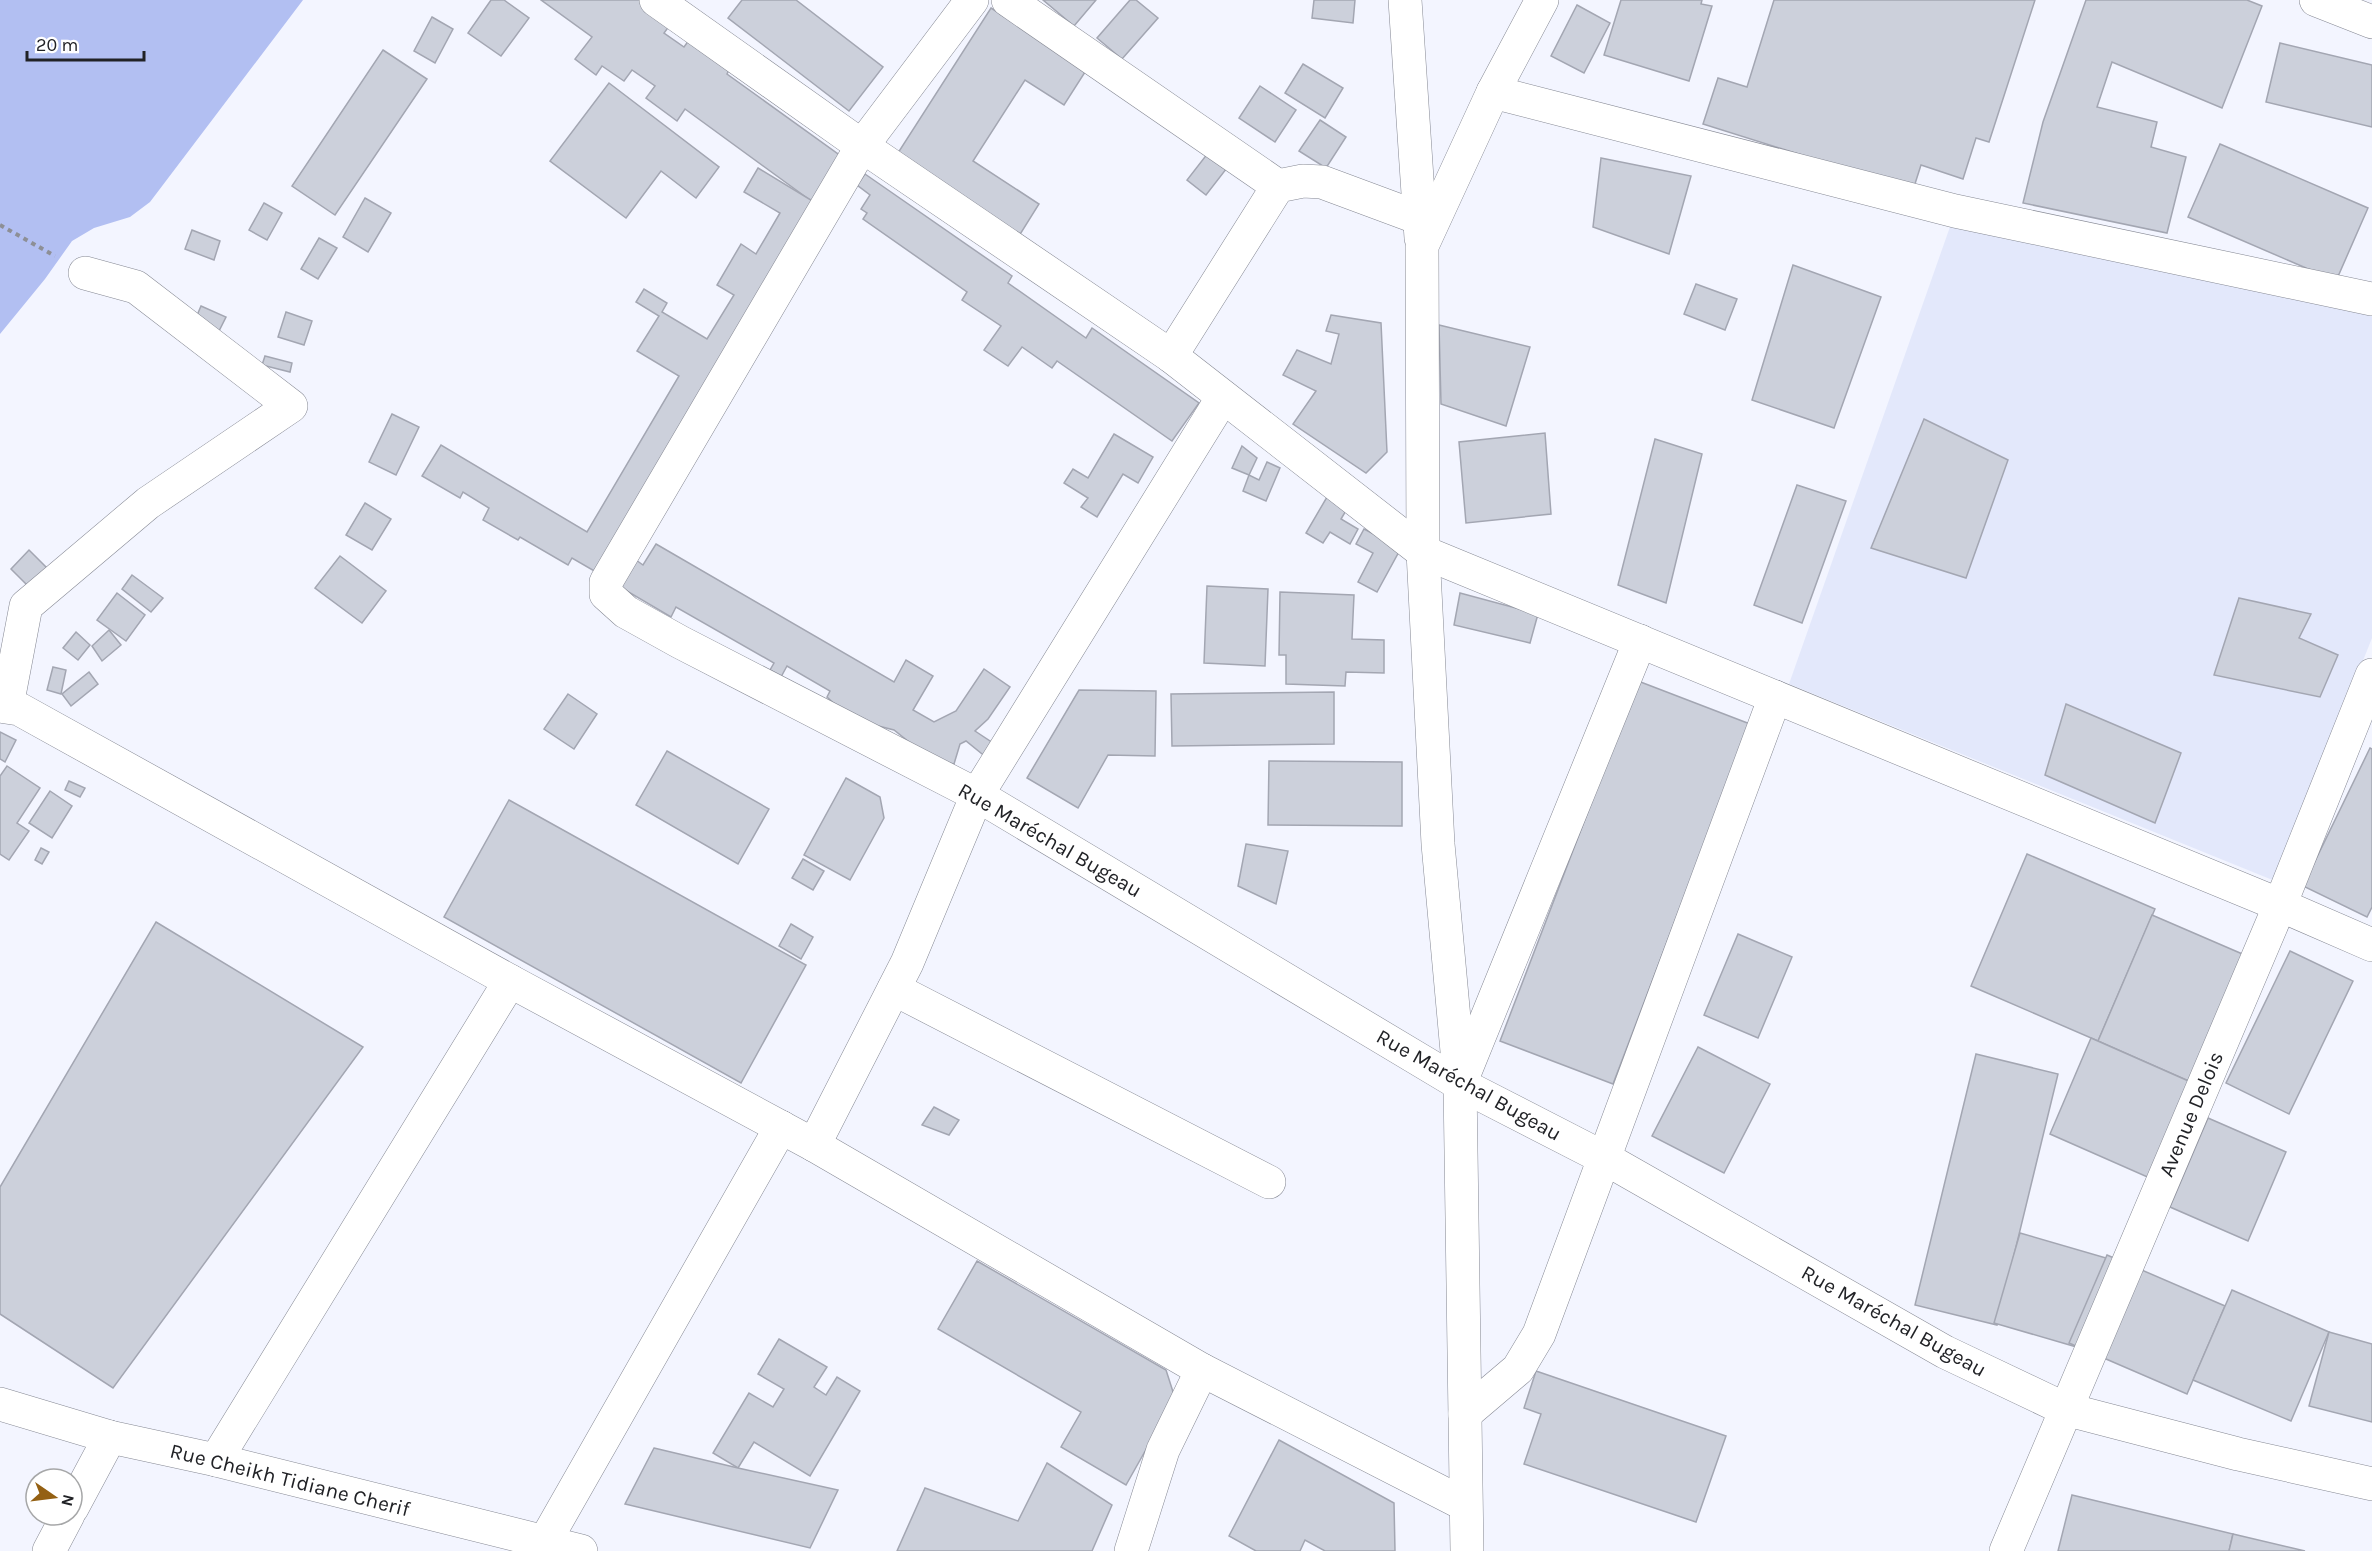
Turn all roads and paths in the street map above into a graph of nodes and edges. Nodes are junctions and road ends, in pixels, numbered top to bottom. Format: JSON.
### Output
{"nodes":[{"id":1,"x":656,"y":0,"type":"edge"},
{"id":2,"x":972,"y":0,"type":"edge"},
{"id":3,"x":1008,"y":0,"type":"edge"},
{"id":4,"x":1405,"y":0,"type":"edge"},
{"id":5,"x":1542,"y":0,"type":"edge"},
{"id":6,"x":2316,"y":0,"type":"edge"},
{"id":7,"x":2372,"y":22,"type":"edge"},
{"id":8,"x":1493,"y":92,"type":"junction"},
{"id":9,"x":862,"y":146,"type":"junction"},
{"id":10,"x":1278,"y":186,"type":"junction"},
{"id":11,"x":0,"y":225,"type":"edge"},
{"id":12,"x":1421,"y":232,"type":"junction"},
{"id":13,"x":85,"y":273,"type":"joint"},
{"id":14,"x":2372,"y":299,"type":"edge"},
{"id":15,"x":1171,"y":356,"type":"junction"},
{"id":16,"x":1223,"y":397,"type":"junction"},
{"id":17,"x":1423,"y":552,"type":"junction"},
{"id":18,"x":1640,"y":641,"type":"junction"},
{"id":19,"x":2372,"y":675,"type":"edge"},
{"id":20,"x":1775,"y":697,"type":"junction"},
{"id":21,"x":3,"y":706,"type":"edge"},
{"id":22,"x":977,"y":795,"type":"junction"},
{"id":23,"x":2280,"y":905,"type":"junction"},
{"id":24,"x":2372,"y":945,"type":"edge"},
{"id":25,"x":510,"y":981,"type":"junction"},
{"id":26,"x":894,"y":990,"type":"junction"},
{"id":27,"x":1460,"y":1084,"type":"junction"},
{"id":28,"x":781,"y":1127,"type":"junction"},
{"id":29,"x":814,"y":1145,"type":"junction"},
{"id":30,"x":1606,"y":1159,"type":"junction"},
{"id":31,"x":1269,"y":1182,"type":"dead end"},
{"id":32,"x":1202,"y":1370,"type":"junction"},
{"id":33,"x":0,"y":1404,"type":"edge"},
{"id":34,"x":2065,"y":1409,"type":"junction"},
{"id":35,"x":1465,"y":1414,"type":"junction"},
{"id":36,"x":110,"y":1437,"type":"junction"},
{"id":37,"x":216,"y":1460,"type":"junction"},
{"id":38,"x":2372,"y":1484,"type":"edge"},
{"id":39,"x":84,"y":1486,"type":"edge"},
{"id":40,"x":1464,"y":1504,"type":"junction"},
{"id":41,"x":62,"y":1527,"type":"edge"},
{"id":42,"x":539,"y":1547,"type":"edge"},
{"id":43,"x":49,"y":1551,"type":"edge"},
{"id":44,"x":581,"y":1551,"type":"edge"},
{"id":45,"x":1131,"y":1551,"type":"edge"},
{"id":46,"x":1467,"y":1551,"type":"edge"},
{"id":47,"x":2006,"y":1551,"type":"edge"}],
"edges":[{"from":1,"to":9,"type":"street"},
{"from":2,"to":9,"type":"street"},
{"from":3,"to":10,"type":"street"},
{"from":4,"to":12,"type":"street"},
{"from":5,"to":8,"type":"street"},
{"from":6,"to":7,"type":"street"},
{"from":8,"to":12,"type":"street"},
{"from":8,"to":14,"type":"street"},
{"from":9,"to":15,"type":"street"},
{"from":9,"to":22,"type":"street","name":"Rue Maréchal Bugeau"},
{"from":10,"to":12,"type":"street"},
{"from":10,"to":15,"type":"street"},
{"from":11,"to":13,"type":"path"},
{"from":12,"to":17,"type":"street"},
{"from":13,"to":21,"type":"street"},
{"from":15,"to":16,"type":"street"},
{"from":16,"to":17,"type":"street"},
{"from":16,"to":22,"type":"street"},
{"from":17,"to":18,"type":"street"},
{"from":17,"to":27,"type":"street"},
{"from":18,"to":20,"type":"street"},
{"from":18,"to":27,"type":"street"},
{"from":19,"to":23,"type":"street","name":"Avenue Delois"},
{"from":20,"to":23,"type":"street"},
{"from":20,"to":30,"type":"street"},
{"from":21,"to":25,"type":"street"},
{"from":22,"to":26,"type":"street"},
{"from":22,"to":27,"type":"street","name":"Rue Maréchal Bugeau"},
{"from":23,"to":24,"type":"street"},
{"from":23,"to":34,"type":"street","name":"Avenue Delois"},
{"from":25,"to":28,"type":"street"},
{"from":25,"to":37,"type":"street"},
{"from":26,"to":29,"type":"street"},
{"from":26,"to":31,"type":"street"},
{"from":27,"to":30,"type":"street","name":"Rue Maréchal Bugeau"},
{"from":27,"to":35,"type":"street"},
{"from":28,"to":29,"type":"street"},
{"from":28,"to":42,"type":"street"},
{"from":29,"to":32,"type":"street"},
{"from":30,"to":34,"type":"street","name":"Rue Maréchal Bugeau"},
{"from":30,"to":35,"type":"street"},
{"from":32,"to":40,"type":"street"},
{"from":32,"to":45,"type":"street"},
{"from":33,"to":36,"type":"street","name":"Rue Cheikh Tidiane Cherif"},
{"from":34,"to":38,"type":"street","name":"Rue Maréchal Bugeau"},
{"from":34,"to":47,"type":"street","name":"Avenue Delois"},
{"from":35,"to":40,"type":"street"},
{"from":36,"to":37,"type":"street","name":"Rue Cheikh Tidiane Cherif"},
{"from":36,"to":39,"type":"street"},
{"from":37,"to":42,"type":"street","name":"Rue Cheikh Tidiane Cherif"},
{"from":40,"to":46,"type":"street"},
{"from":41,"to":43,"type":"street"},
{"from":42,"to":44,"type":"street","name":"Rue Cheikh Tidiane Cherif"}]}
